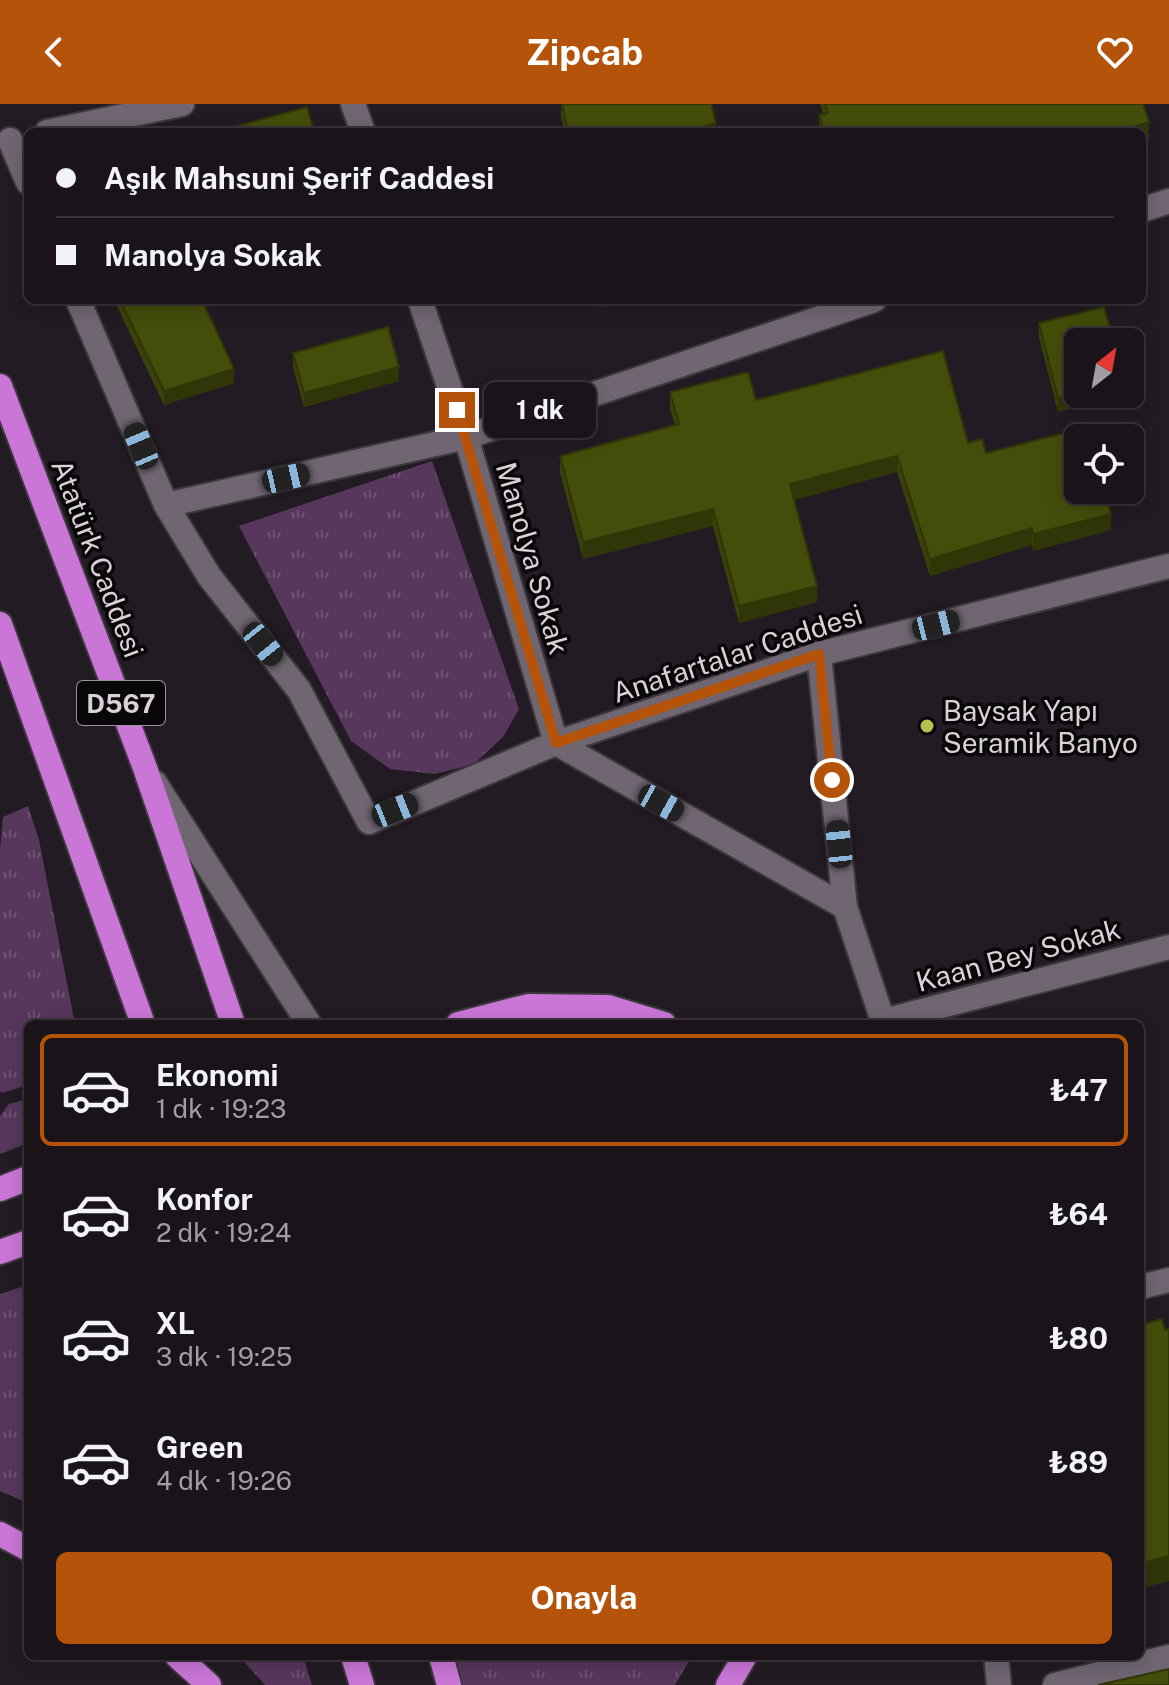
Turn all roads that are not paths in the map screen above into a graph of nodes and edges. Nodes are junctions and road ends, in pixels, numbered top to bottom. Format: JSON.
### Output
{"nodes":[{"id":1,"x":182,"y":104,"type":"edge"},
{"id":2,"x":353,"y":104,"type":"edge"},
{"id":3,"x":66,"y":128,"type":"edge"},
{"id":4,"x":362,"y":128,"type":"edge"},
{"id":5,"x":13,"y":140,"type":"edge"},
{"id":6,"x":24,"y":171,"type":"edge"},
{"id":7,"x":1169,"y":201,"type":"edge"},
{"id":8,"x":1146,"y":209,"type":"edge"},
{"id":9,"x":80,"y":304,"type":"edge"},
{"id":10,"x":421,"y":304,"type":"edge"},
{"id":11,"x":862,"y":304,"type":"edge"},
{"id":12,"x":0,"y":386,"type":"edge"},
{"id":13,"x":466,"y":437,"type":"junction"},
{"id":14,"x":166,"y":505,"type":"junction"},
{"id":15,"x":1169,"y":566,"type":"edge"},
{"id":16,"x":0,"y":624,"type":"edge"},
{"id":17,"x":819,"y":654,"type":"junction"},
{"id":18,"x":556,"y":743,"type":"junction"},
{"id":19,"x":145,"y":768,"type":"junction"},
{"id":20,"x":845,"y":907,"type":"junction"},
{"id":21,"x":1169,"y":947,"type":"edge"},
{"id":22,"x":142,"y":1020,"type":"edge"},
{"id":23,"x":232,"y":1020,"type":"edge"},
{"id":24,"x":306,"y":1020,"type":"edge"},
{"id":25,"x":474,"y":1020,"type":"edge"},
{"id":26,"x":651,"y":1020,"type":"edge"},
{"id":27,"x":882,"y":1020,"type":"edge"},
{"id":28,"x":891,"y":1020,"type":"edge"},
{"id":29,"x":24,"y":1180,"type":"edge"},
{"id":30,"x":0,"y":1189,"type":"edge"},
{"id":31,"x":24,"y":1243,"type":"edge"},
{"id":32,"x":0,"y":1252,"type":"edge"},
{"id":33,"x":1169,"y":1280,"type":"edge"},
{"id":34,"x":1144,"y":1286,"type":"edge"},
{"id":35,"x":0,"y":1534,"type":"edge"},
{"id":36,"x":24,"y":1547,"type":"edge"},
{"id":37,"x":1169,"y":1657,"type":"edge"},
{"id":38,"x":181,"y":1660,"type":"edge"},
{"id":39,"x":354,"y":1660,"type":"edge"},
{"id":40,"x":442,"y":1660,"type":"edge"},
{"id":41,"x":743,"y":1660,"type":"edge"},
{"id":42,"x":996,"y":1660,"type":"edge"},
{"id":43,"x":209,"y":1685,"type":"edge"},
{"id":44,"x":362,"y":1685,"type":"edge"},
{"id":45,"x":449,"y":1685,"type":"edge"},
{"id":46,"x":728,"y":1685,"type":"edge"},
{"id":47,"x":999,"y":1685,"type":"edge"},
{"id":48,"x":1055,"y":1685,"type":"edge"}],
"edges":[{"from":1,"to":3,"type":"street"},
{"from":2,"to":4,"type":"street"},
{"from":5,"to":6,"type":"street"},
{"from":7,"to":8,"type":"street"},
{"from":9,"to":14,"type":"street"},
{"from":10,"to":13,"type":"street","name":"Manolya Sokak"},
{"from":11,"to":13,"type":"street"},
{"from":12,"to":19,"type":"highway","name":"Atatürk Caddesi","number":"D567"},
{"from":13,"to":14,"type":"street"},
{"from":13,"to":18,"type":"street","name":"Manolya Sokak"},
{"from":14,"to":18,"type":"street","name":"Anafartalar Caddesi"},
{"from":15,"to":17,"type":"street","name":"Anafartalar Caddesi"},
{"from":16,"to":22,"type":"highway","number":"D567"},
{"from":17,"to":18,"type":"street","name":"Anafartalar Caddesi"},
{"from":17,"to":20,"type":"street"},
{"from":18,"to":20,"type":"street"},
{"from":19,"to":23,"type":"highway","name":"Atatürk Caddesi","number":"D567"},
{"from":19,"to":24,"type":"street"},
{"from":20,"to":27,"type":"street"},
{"from":21,"to":28,"type":"street","name":"Kaan Bey Sokak"},
{"from":25,"to":26,"type":"highway"},
{"from":29,"to":30,"type":"highway"},
{"from":31,"to":32,"type":"highway"},
{"from":33,"to":34,"type":"street"},
{"from":35,"to":36,"type":"highway"},
{"from":37,"to":48,"type":"street"},
{"from":38,"to":43,"type":"highway"},
{"from":39,"to":44,"type":"highway"},
{"from":40,"to":45,"type":"highway"},
{"from":41,"to":46,"type":"highway"},
{"from":42,"to":47,"type":"street"}]}
